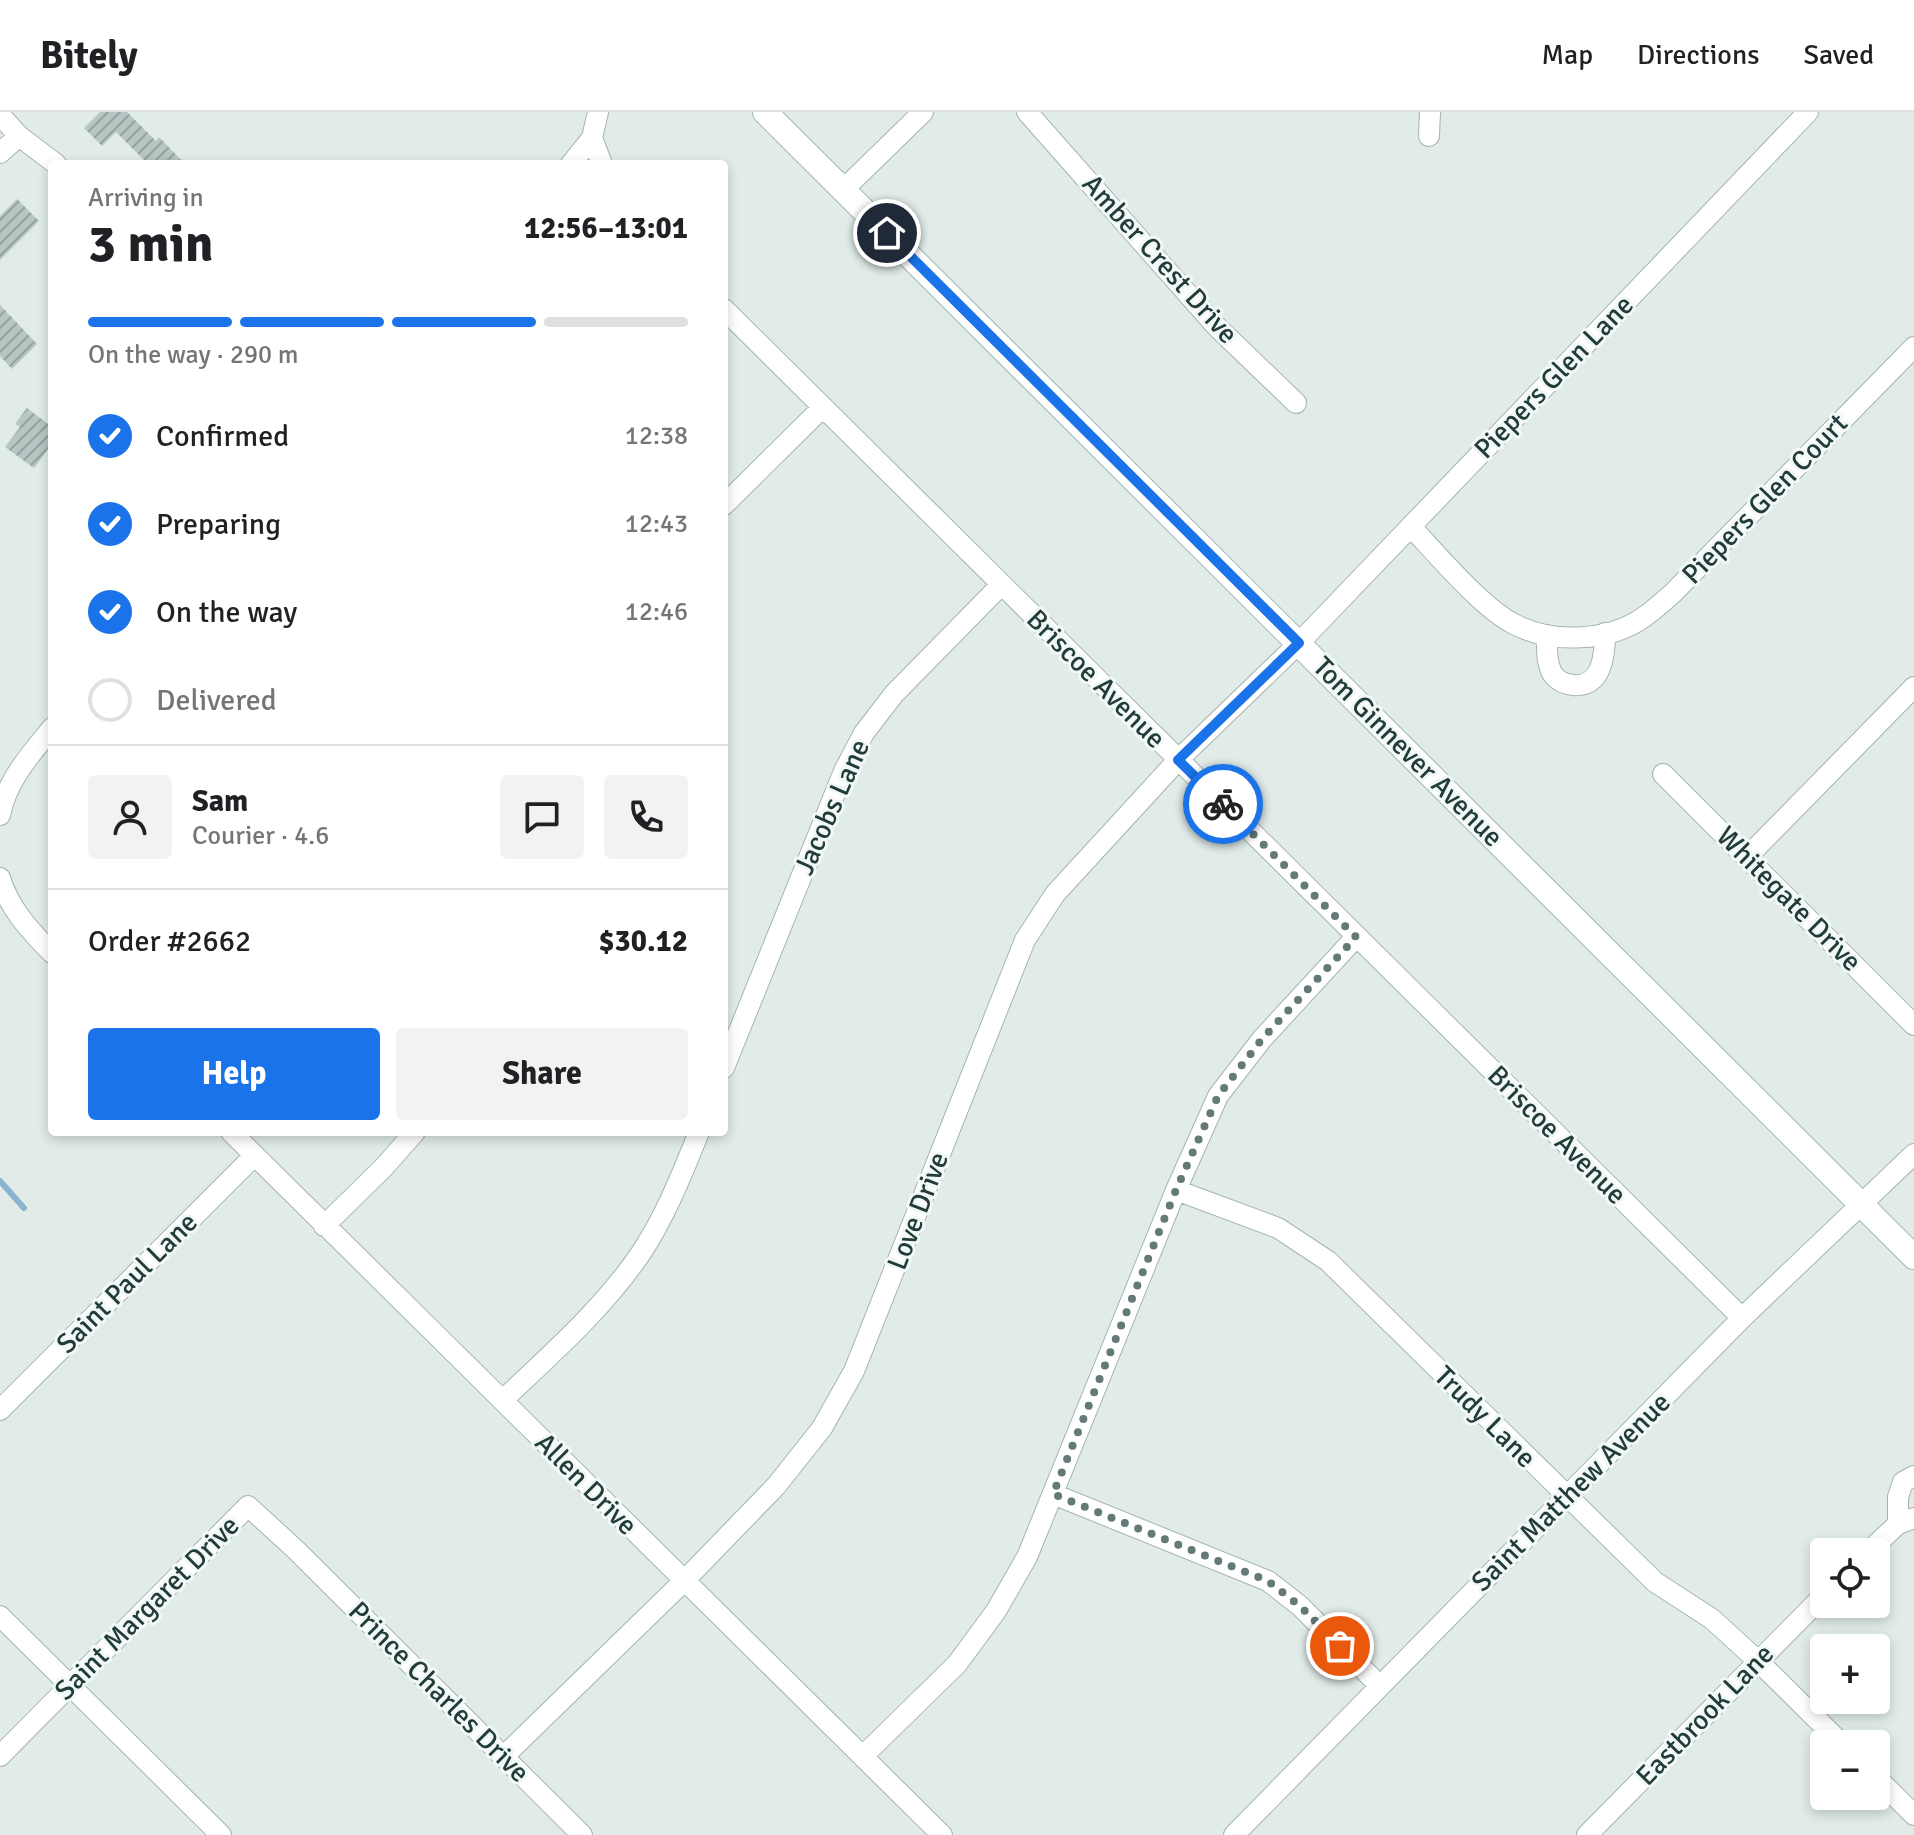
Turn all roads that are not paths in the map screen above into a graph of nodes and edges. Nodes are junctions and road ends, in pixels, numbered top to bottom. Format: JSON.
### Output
{"nodes":[{"id":1,"x":598,"y":112,"type":"edge"},
{"id":2,"x":765,"y":112,"type":"edge"},
{"id":3,"x":923,"y":112,"type":"edge"},
{"id":4,"x":1027,"y":112,"type":"edge"},
{"id":5,"x":1430,"y":112,"type":"edge"},
{"id":6,"x":1808,"y":112,"type":"edge"},
{"id":7,"x":0,"y":115,"type":"edge"},
{"id":8,"x":19,"y":136,"type":"junction"},
{"id":9,"x":1429,"y":136,"type":"dead end"},
{"id":10,"x":592,"y":138,"type":"junction"},
{"id":11,"x":0,"y":153,"type":"edge"},
{"id":12,"x":51,"y":160,"type":"edge"},
{"id":13,"x":574,"y":160,"type":"edge"},
{"id":14,"x":600,"y":160,"type":"edge"},
{"id":15,"x":843,"y":190,"type":"junction"},
{"id":16,"x":728,"y":313,"type":"edge"},
{"id":17,"x":1914,"y":347,"type":"edge"},
{"id":18,"x":1296,"y":403,"type":"dead end"},
{"id":19,"x":823,"y":407,"type":"junction"},
{"id":20,"x":728,"y":501,"type":"edge"},
{"id":21,"x":1411,"y":527,"type":"junction"},
{"id":22,"x":1001,"y":585,"type":"junction"},
{"id":23,"x":1605,"y":633,"type":"junction"},
{"id":24,"x":1547,"y":635,"type":"junction"},
{"id":25,"x":1299,"y":643,"type":"junction"},
{"id":26,"x":1914,"y":687,"type":"edge"},
{"id":27,"x":48,"y":733,"type":"edge"},
{"id":28,"x":1178,"y":760,"type":"junction"},
{"id":29,"x":1663,"y":774,"type":"dead end"},
{"id":30,"x":0,"y":815,"type":"edge"},
{"id":31,"x":1748,"y":856,"type":"junction"},
{"id":32,"x":0,"y":878,"type":"edge"},
{"id":33,"x":1356,"y":937,"type":"junction"},
{"id":34,"x":48,"y":949,"type":"edge"},
{"id":35,"x":1914,"y":1025,"type":"edge"},
{"id":36,"x":728,"y":1058,"type":"edge"},
{"id":37,"x":235,"y":1136,"type":"edge"},
{"id":38,"x":411,"y":1136,"type":"edge"},
{"id":39,"x":697,"y":1136,"type":"edge"},
{"id":40,"x":1914,"y":1154,"type":"edge"},
{"id":41,"x":254,"y":1156,"type":"junction"},
{"id":42,"x":1176,"y":1190,"type":"junction"},
{"id":43,"x":1861,"y":1204,"type":"junction"},
{"id":44,"x":324,"y":1226,"type":"junction"},
{"id":45,"x":1914,"y":1257,"type":"edge"},
{"id":46,"x":1742,"y":1318,"type":"junction"},
{"id":47,"x":503,"y":1400,"type":"junction"},
{"id":48,"x":0,"y":1410,"type":"edge"},
{"id":49,"x":1914,"y":1476,"type":"edge"},
{"id":50,"x":1053,"y":1494,"type":"junction"},
{"id":51,"x":1567,"y":1497,"type":"junction"},
{"id":52,"x":1906,"y":1521,"type":"edge"},
{"id":53,"x":1885,"y":1538,"type":"edge"},
{"id":54,"x":296,"y":1550,"type":"joint"},
{"id":55,"x":684,"y":1581,"type":"junction"},
{"id":56,"x":1810,"y":1609,"type":"edge"},
{"id":57,"x":0,"y":1616,"type":"edge"},
{"id":58,"x":1758,"y":1661,"type":"junction"},
{"id":59,"x":69,"y":1686,"type":"junction"},
{"id":60,"x":1380,"y":1686,"type":"junction"},
{"id":61,"x":1828,"y":1730,"type":"edge"},
{"id":62,"x":0,"y":1756,"type":"edge"},
{"id":63,"x":863,"y":1756,"type":"junction"},
{"id":64,"x":503,"y":1757,"type":"junction"},
{"id":65,"x":1890,"y":1791,"type":"edge"},
{"id":66,"x":1914,"y":1815,"type":"edge"},
{"id":67,"x":221,"y":1835,"type":"edge"},
{"id":68,"x":582,"y":1835,"type":"edge"},
{"id":69,"x":942,"y":1835,"type":"edge"},
{"id":70,"x":1234,"y":1835,"type":"edge"},
{"id":71,"x":1587,"y":1835,"type":"edge"}],
"edges":[{"from":1,"to":10,"type":"street"},
{"from":2,"to":15,"type":"main road","name":"Tom Ginnever Avenue"},
{"from":3,"to":15,"type":"street"},
{"from":4,"to":18,"type":"street","name":"Amber Crest Drive"},
{"from":5,"to":9,"type":"street"},
{"from":6,"to":21,"type":"street","name":"Piepers Glen Lane"},
{"from":7,"to":8,"type":"street"},
{"from":8,"to":11,"type":"street"},
{"from":8,"to":12,"type":"street"},
{"from":10,"to":13,"type":"street"},
{"from":10,"to":14,"type":"street"},
{"from":15,"to":25,"type":"main road","name":"Tom Ginnever Avenue"},
{"from":16,"to":19,"type":"street","name":"Briscoe Avenue"},
{"from":17,"to":23,"type":"street","name":"Piepers Glen Court"},
{"from":19,"to":20,"type":"street"},
{"from":19,"to":22,"type":"street","name":"Briscoe Avenue"},
{"from":21,"to":24,"type":"street","name":"Piepers Glen Court"},
{"from":21,"to":25,"type":"street","name":"Piepers Glen Lane"},
{"from":22,"to":28,"type":"street","name":"Briscoe Avenue"},
{"from":22,"to":36,"type":"street","name":"Jacobs Lane"},
{"from":23,"to":24,"type":"street","name":"Piepers Glen Court"},
{"from":23,"to":24,"type":"street"},
{"from":25,"to":28,"type":"street","name":"Love Drive"},
{"from":25,"to":43,"type":"main road","name":"Tom Ginnever Avenue"},
{"from":26,"to":31,"type":"street"},
{"from":27,"to":30,"type":"street"},
{"from":28,"to":33,"type":"street","name":"Briscoe Avenue"},
{"from":28,"to":55,"type":"street","name":"Love Drive"},
{"from":29,"to":31,"type":"street","name":"Whitegate Drive"},
{"from":31,"to":35,"type":"street","name":"Whitegate Drive"},
{"from":32,"to":34,"type":"street"},
{"from":33,"to":42,"type":"street"},
{"from":33,"to":46,"type":"street","name":"Briscoe Avenue"},
{"from":37,"to":41,"type":"street","name":"Allen Drive"},
{"from":38,"to":44,"type":"street"},
{"from":39,"to":47,"type":"street"},
{"from":40,"to":43,"type":"street","name":"Saint Matthew Avenue"},
{"from":41,"to":44,"type":"street","name":"Allen Drive"},
{"from":41,"to":48,"type":"street","name":"Saint Paul Lane"},
{"from":42,"to":50,"type":"street"},
{"from":42,"to":51,"type":"street","name":"Trudy Lane"},
{"from":43,"to":45,"type":"main road","name":"Tom Ginnever Avenue"},
{"from":43,"to":46,"type":"street","name":"Saint Matthew Avenue"},
{"from":44,"to":47,"type":"street","name":"Allen Drive"},
{"from":46,"to":51,"type":"street","name":"Saint Matthew Avenue"},
{"from":47,"to":55,"type":"street","name":"Allen Drive"},
{"from":49,"to":52,"type":"street"},
{"from":50,"to":60,"type":"street"},
{"from":50,"to":63,"type":"street"},
{"from":51,"to":58,"type":"street","name":"Trudy Lane"},
{"from":51,"to":60,"type":"street","name":"Saint Matthew Avenue"},
{"from":52,"to":53,"type":"street"},
{"from":54,"to":59,"type":"street","name":"Saint Margaret Drive"},
{"from":54,"to":64,"type":"street","name":"Prince Charles Drive"},
{"from":55,"to":63,"type":"street","name":"Allen Drive"},
{"from":55,"to":64,"type":"street","name":"Love Drive"},
{"from":56,"to":58,"type":"street","name":"Eastbrook Lane"},
{"from":57,"to":59,"type":"street"},
{"from":58,"to":61,"type":"street","name":"Trudy Lane"},
{"from":58,"to":71,"type":"street","name":"Eastbrook Lane"},
{"from":59,"to":62,"type":"street","name":"Saint Margaret Drive"},
{"from":59,"to":67,"type":"street"},
{"from":60,"to":70,"type":"street","name":"Saint Matthew Avenue"},
{"from":63,"to":69,"type":"street","name":"Allen Drive"},
{"from":64,"to":68,"type":"street","name":"Prince Charles Drive"},
{"from":65,"to":66,"type":"street"}]}
